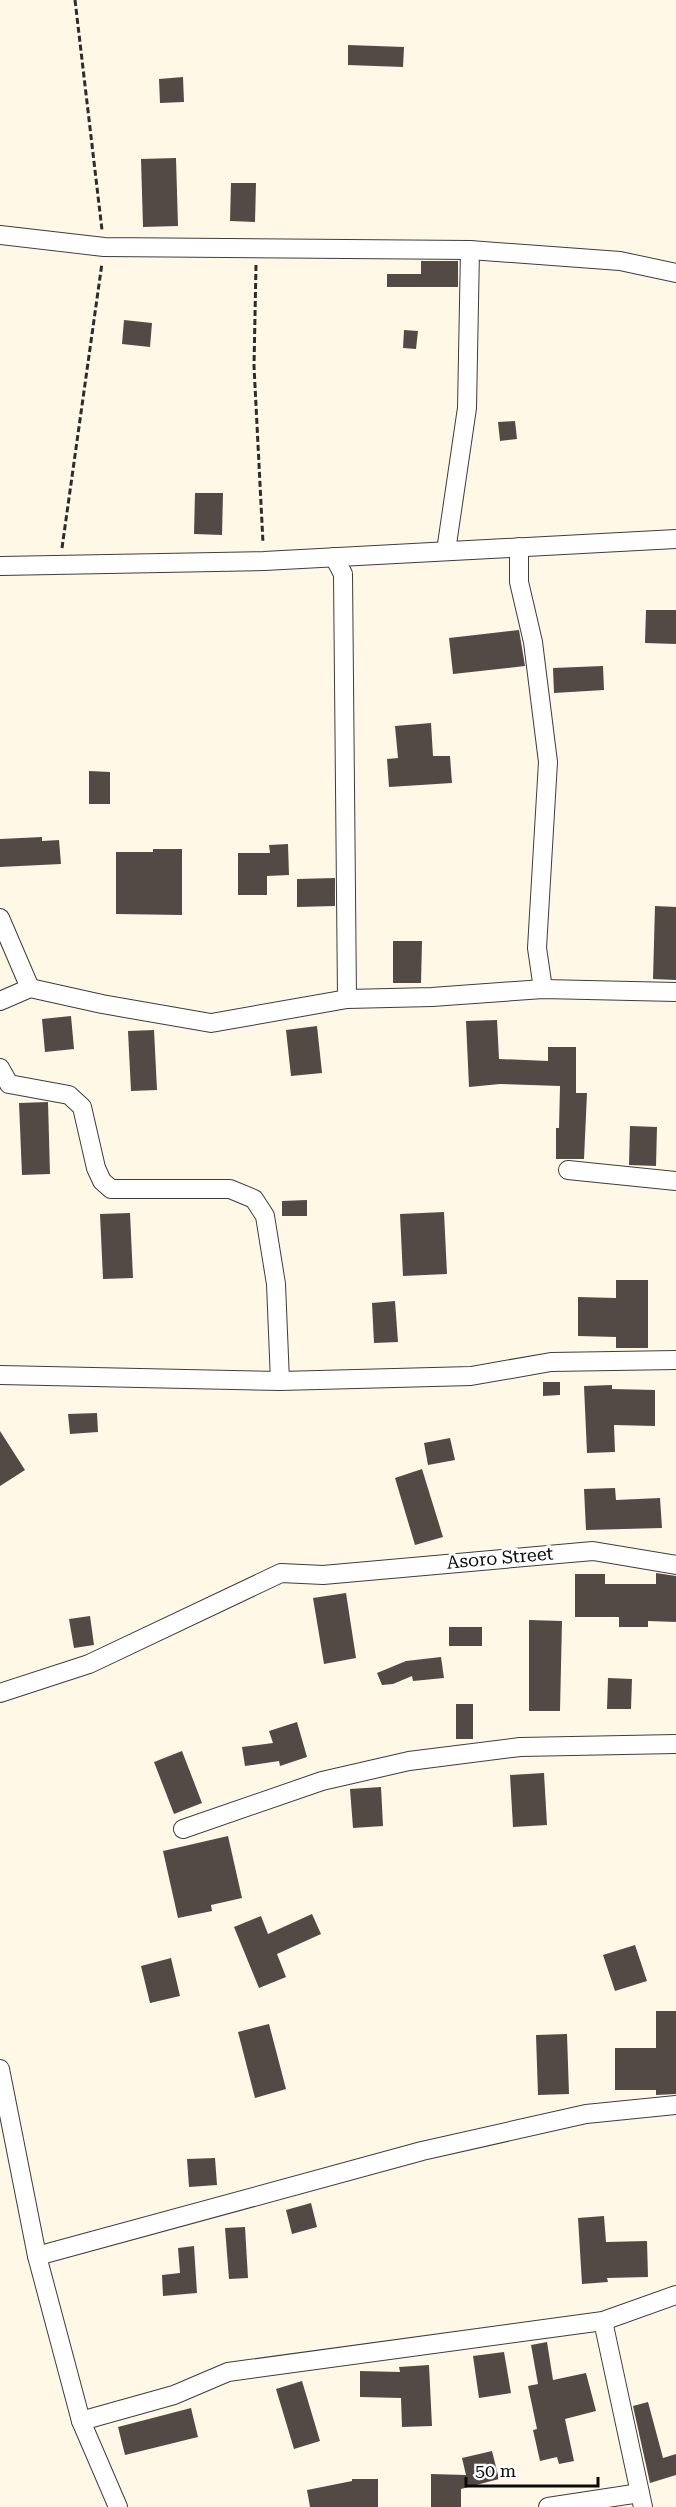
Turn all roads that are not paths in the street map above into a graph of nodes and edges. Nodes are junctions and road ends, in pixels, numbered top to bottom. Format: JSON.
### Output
{"nodes":[{"id":1,"x":0,"y":235,"type":"edge"},
{"id":2,"x":470,"y":250,"type":"junction"},
{"id":3,"x":676,"y":273,"type":"edge"},
{"id":4,"x":676,"y":539,"type":"edge"},
{"id":5,"x":519,"y":547,"type":"junction"},
{"id":6,"x":446,"y":551,"type":"junction"},
{"id":7,"x":334,"y":557,"type":"junction"},
{"id":8,"x":0,"y":566,"type":"edge"},
{"id":9,"x":0,"y":918,"type":"edge"},
{"id":10,"x":30,"y":988,"type":"junction"},
{"id":11,"x":543,"y":988,"type":"junction"},
{"id":12,"x":676,"y":992,"type":"edge"},
{"id":13,"x":347,"y":999,"type":"junction"},
{"id":14,"x":0,"y":1001,"type":"edge"},
{"id":15,"x":0,"y":1068,"type":"edge"},
{"id":16,"x":568,"y":1170,"type":"dead end"},
{"id":17,"x":676,"y":1181,"type":"edge"},
{"id":18,"x":676,"y":1360,"type":"edge"},
{"id":19,"x":0,"y":1374,"type":"edge"},
{"id":20,"x":280,"y":1381,"type":"junction"},
{"id":21,"x":676,"y":1565,"type":"edge"},
{"id":22,"x":0,"y":1693,"type":"edge"},
{"id":23,"x":676,"y":1744,"type":"edge"},
{"id":24,"x":183,"y":1829,"type":"dead end"},
{"id":25,"x":1,"y":2077,"type":"edge"},
{"id":26,"x":676,"y":2105,"type":"edge"},
{"id":27,"x":37,"y":2256,"type":"junction"},
{"id":28,"x":676,"y":2295,"type":"edge"},
{"id":29,"x":603,"y":2321,"type":"junction"},
{"id":30,"x":81,"y":2421,"type":"junction"},
{"id":31,"x":642,"y":2500,"type":"edge"},
{"id":32,"x":118,"y":2507,"type":"edge"},
{"id":33,"x":548,"y":2507,"type":"edge"}],
"edges":[{"from":1,"to":2,"type":"street"},
{"from":2,"to":3,"type":"street"},
{"from":2,"to":6,"type":"street"},
{"from":4,"to":5,"type":"street"},
{"from":5,"to":6,"type":"street"},
{"from":5,"to":11,"type":"street"},
{"from":6,"to":7,"type":"street"},
{"from":7,"to":8,"type":"street"},
{"from":7,"to":13,"type":"street"},
{"from":9,"to":10,"type":"street"},
{"from":10,"to":13,"type":"street"},
{"from":10,"to":14,"type":"street"},
{"from":11,"to":12,"type":"street"},
{"from":11,"to":13,"type":"street"},
{"from":15,"to":20,"type":"street"},
{"from":16,"to":17,"type":"street"},
{"from":18,"to":20,"type":"street"},
{"from":19,"to":20,"type":"street"},
{"from":21,"to":22,"type":"street","name":"Asoro Street"},
{"from":23,"to":24,"type":"street"},
{"from":25,"to":27,"type":"street"},
{"from":26,"to":27,"type":"street"},
{"from":27,"to":30,"type":"street"},
{"from":28,"to":29,"type":"street"},
{"from":29,"to":30,"type":"street"},
{"from":29,"to":31,"type":"street"},
{"from":30,"to":32,"type":"street"},
{"from":31,"to":33,"type":"street"}]}
